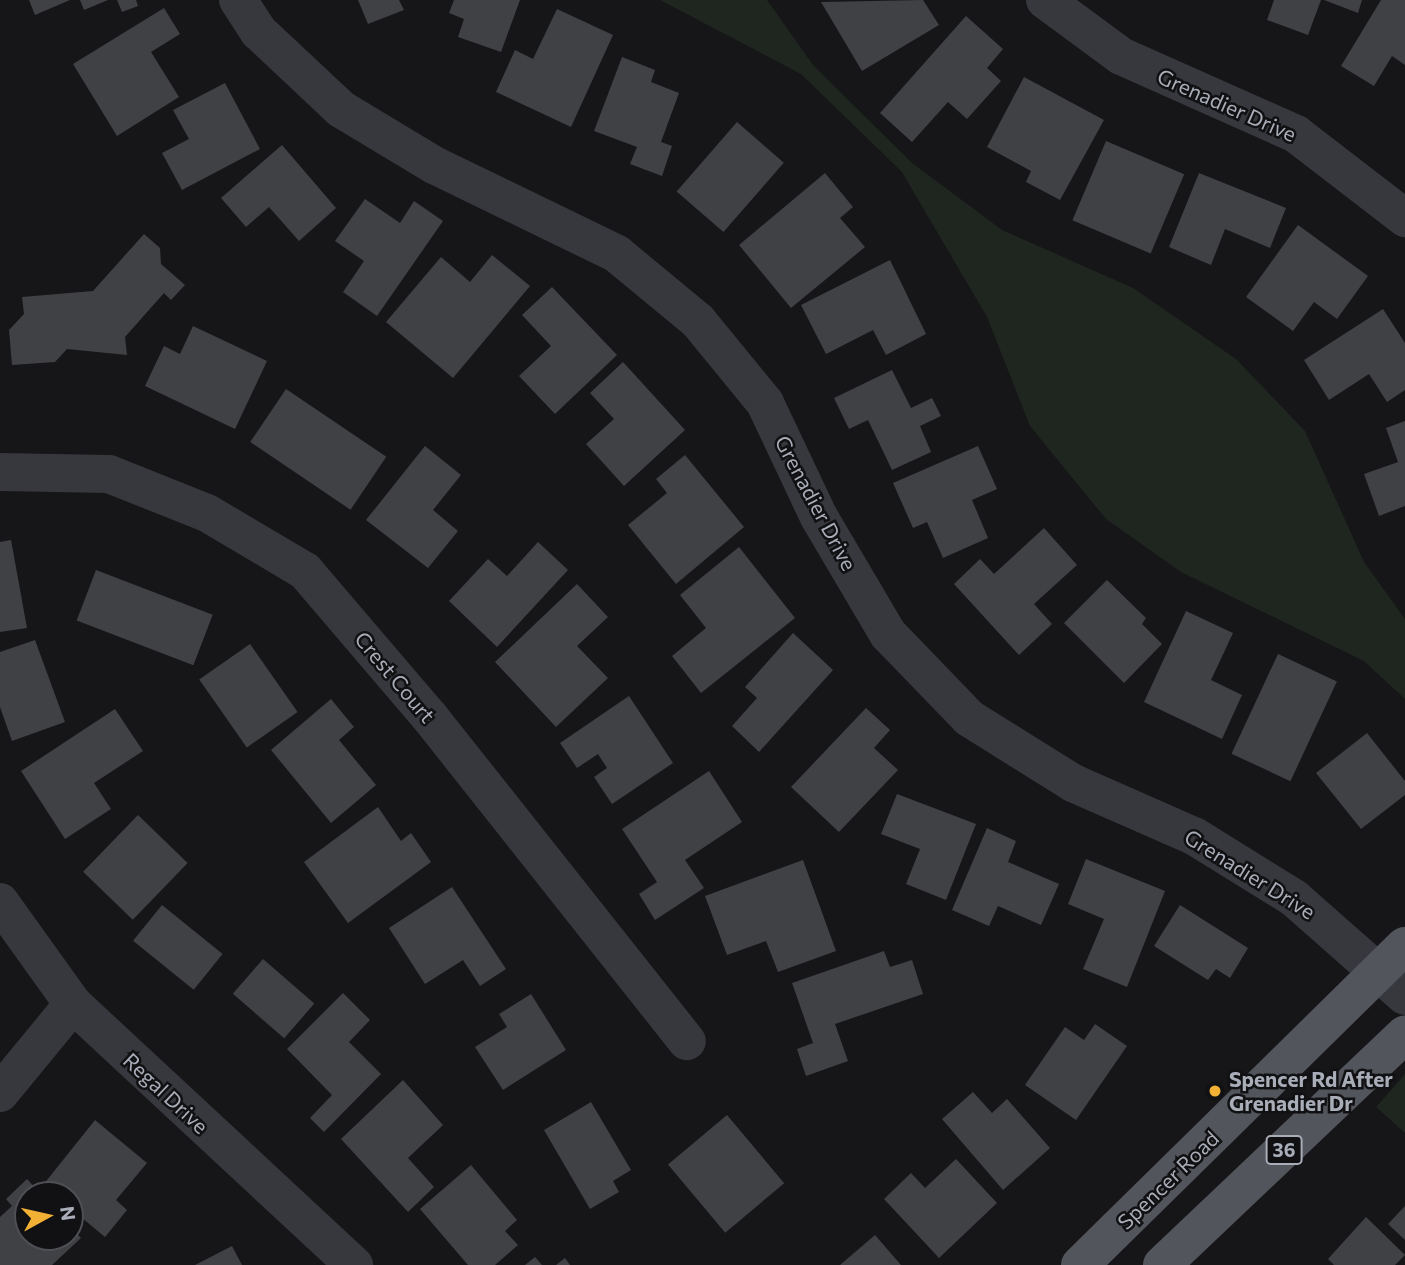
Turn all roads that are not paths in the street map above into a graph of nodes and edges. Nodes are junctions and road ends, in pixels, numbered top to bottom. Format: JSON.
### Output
{"nodes":[{"id":1,"x":238,"y":0,"type":"edge"},
{"id":2,"x":1045,"y":0,"type":"edge"},
{"id":3,"x":1405,"y":218,"type":"edge"},
{"id":4,"x":0,"y":472,"type":"edge"},
{"id":5,"x":0,"y":902,"type":"edge"},
{"id":6,"x":1397,"y":971,"type":"edge"},
{"id":7,"x":73,"y":1004,"type":"junction"},
{"id":8,"x":1405,"y":1034,"type":"edge"},
{"id":9,"x":687,"y":1041,"type":"dead end"},
{"id":10,"x":0,"y":1093,"type":"edge"},
{"id":11,"x":1260,"y":1173,"type":"junction"},
{"id":12,"x":354,"y":1265,"type":"edge"},
{"id":13,"x":1080,"y":1265,"type":"edge"},
{"id":14,"x":1113,"y":1265,"type":"edge"},
{"id":15,"x":1162,"y":1265,"type":"edge"}],
"edges":[{"from":1,"to":6,"type":"street","name":"Grenadier Drive"},
{"from":2,"to":3,"type":"street","name":"Grenadier Drive"},
{"from":4,"to":9,"type":"street","name":"Crest Court"},
{"from":5,"to":7,"type":"street","name":"Regal Drive"},
{"from":6,"to":13,"type":"main road","name":"Spencer Road"},
{"from":7,"to":10,"type":"street"},
{"from":7,"to":12,"type":"street","name":"Regal Drive"},
{"from":8,"to":11,"type":"main road","number":"36"},
{"from":11,"to":14,"type":"main road"},
{"from":11,"to":15,"type":"main road","number":"36"}]}
